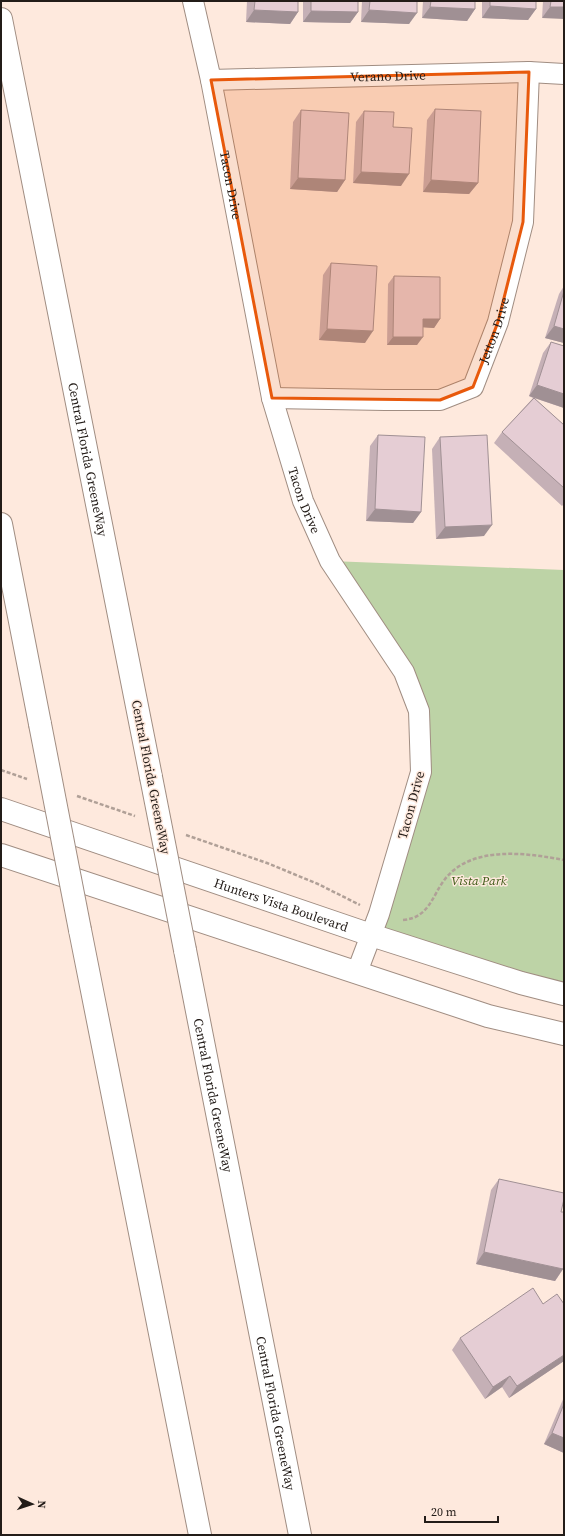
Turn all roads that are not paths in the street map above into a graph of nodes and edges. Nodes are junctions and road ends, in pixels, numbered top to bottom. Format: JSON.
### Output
{"nodes":[{"id":1,"x":193,"y":1,"type":"edge"},
{"id":2,"x":1,"y":20,"type":"edge"},
{"id":3,"x":529,"y":72,"type":"junction"},
{"id":4,"x":564,"y":74,"type":"edge"},
{"id":5,"x":211,"y":80,"type":"junction"},
{"id":6,"x":272,"y":398,"type":"junction"},
{"id":7,"x":1,"y":524,"type":"edge"},
{"id":8,"x":1,"y":809,"type":"edge"},
{"id":9,"x":1,"y":855,"type":"edge"},
{"id":10,"x":371,"y":935,"type":"junction"},
{"id":11,"x":357,"y":972,"type":"junction"},
{"id":12,"x":564,"y":994,"type":"edge"},
{"id":13,"x":564,"y":1034,"type":"edge"},
{"id":14,"x":200,"y":1535,"type":"edge"},
{"id":15,"x":300,"y":1535,"type":"edge"}],
"edges":[{"from":1,"to":5,"type":"street","name":"Tacon Drive"},
{"from":2,"to":15,"type":"main road","name":"Central Florida GreeneWay","bridge":true},
{"from":3,"to":4,"type":"street","name":"Verano Drive"},
{"from":3,"to":5,"type":"street","name":"Verano Drive"},
{"from":3,"to":6,"type":"street","name":"Jetton Drive"},
{"from":5,"to":6,"type":"street","name":"Tacon Drive"},
{"from":6,"to":10,"type":"street","name":"Tacon Drive"},
{"from":7,"to":14,"type":"main road","bridge":true},
{"from":8,"to":10,"type":"main road","name":"Hunters Vista Boulevard"},
{"from":9,"to":11,"type":"main road"},
{"from":10,"to":11,"type":"street","name":"Tacon Drive"},
{"from":10,"to":12,"type":"main road","name":"Hunters Vista Boulevard"},
{"from":11,"to":13,"type":"main road"}]}
